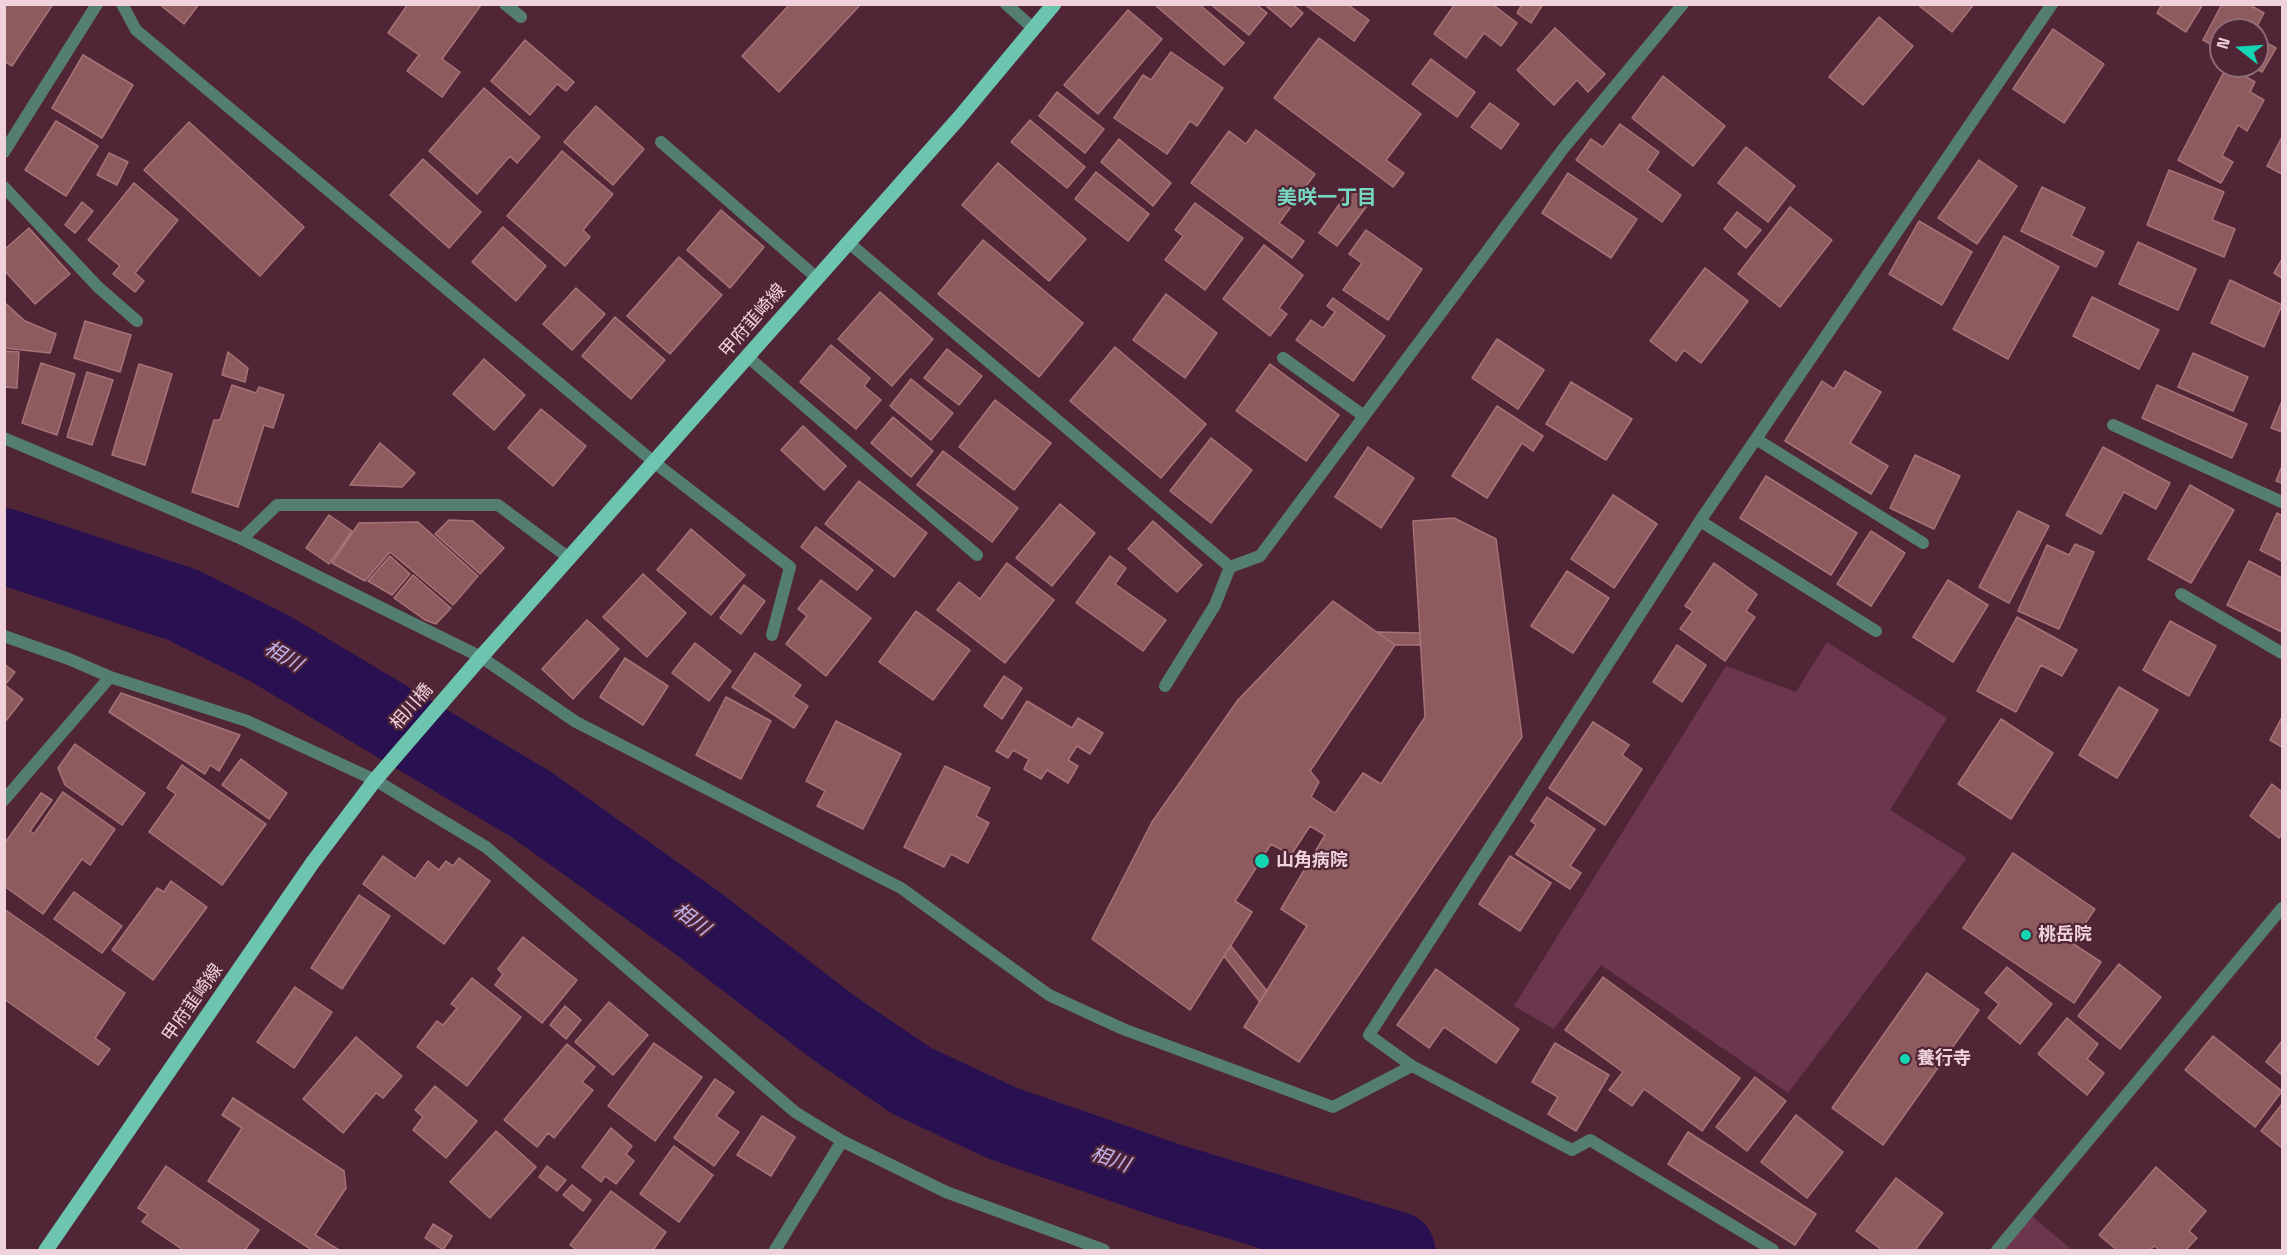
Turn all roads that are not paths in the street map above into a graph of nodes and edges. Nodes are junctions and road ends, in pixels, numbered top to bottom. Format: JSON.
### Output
{"nodes":[{"id":1,"x":97,"y":4,"type":"edge"},
{"id":2,"x":122,"y":4,"type":"edge"},
{"id":3,"x":505,"y":4,"type":"edge"},
{"id":4,"x":1006,"y":4,"type":"edge"},
{"id":5,"x":1054,"y":4,"type":"edge"},
{"id":6,"x":1683,"y":4,"type":"edge"},
{"id":7,"x":2052,"y":4,"type":"edge"},
{"id":8,"x":521,"y":17,"type":"dead end"},
{"id":9,"x":1034,"y":28,"type":"junction"},
{"id":10,"x":660,"y":142,"type":"dead end"},
{"id":11,"x":4,"y":152,"type":"edge"},
{"id":12,"x":4,"y":188,"type":"edge"},
{"id":13,"x":849,"y":243,"type":"junction"},
{"id":14,"x":817,"y":278,"type":"junction"},
{"id":15,"x":137,"y":321,"type":"dead end"},
{"id":16,"x":748,"y":357,"type":"junction"},
{"id":17,"x":1283,"y":358,"type":"dead end"},
{"id":18,"x":1364,"y":416,"type":"junction"},
{"id":19,"x":2113,"y":425,"type":"dead end"},
{"id":20,"x":4,"y":438,"type":"edge"},
{"id":21,"x":1756,"y":439,"type":"junction"},
{"id":22,"x":655,"y":463,"type":"junction"},
{"id":23,"x":2283,"y":502,"type":"edge"},
{"id":24,"x":1700,"y":521,"type":"junction"},
{"id":25,"x":242,"y":539,"type":"junction"},
{"id":26,"x":1923,"y":543,"type":"dead end"},
{"id":27,"x":977,"y":555,"type":"dead end"},
{"id":28,"x":569,"y":558,"type":"junction"},
{"id":29,"x":1230,"y":567,"type":"junction"},
{"id":30,"x":2181,"y":594,"type":"dead end"},
{"id":31,"x":1876,"y":631,"type":"dead end"},
{"id":32,"x":772,"y":635,"type":"dead end"},
{"id":33,"x":4,"y":636,"type":"edge"},
{"id":34,"x":2283,"y":653,"type":"edge"},
{"id":35,"x":480,"y":659,"type":"junction"},
{"id":36,"x":110,"y":677,"type":"junction"},
{"id":37,"x":1165,"y":686,"type":"dead end"},
{"id":38,"x":375,"y":780,"type":"junction"},
{"id":39,"x":4,"y":800,"type":"edge"},
{"id":40,"x":2283,"y":909,"type":"edge"},
{"id":41,"x":1412,"y":1066,"type":"junction"},
{"id":42,"x":842,"y":1141,"type":"junction"},
{"id":43,"x":46,"y":1251,"type":"edge"},
{"id":44,"x":775,"y":1251,"type":"edge"},
{"id":45,"x":1104,"y":1251,"type":"edge"},
{"id":46,"x":1773,"y":1251,"type":"edge"},
{"id":47,"x":1997,"y":1251,"type":"edge"}],
"edges":[{"from":1,"to":11,"type":"street"},
{"from":2,"to":22,"type":"street"},
{"from":3,"to":8,"type":"street"},
{"from":4,"to":9,"type":"street"},
{"from":5,"to":9,"type":"main road","name":"甲府韮崎線"},
{"from":6,"to":18,"type":"street"},
{"from":7,"to":21,"type":"street"},
{"from":9,"to":13,"type":"main road","name":"甲府韮崎線"},
{"from":10,"to":14,"type":"street"},
{"from":12,"to":15,"type":"street"},
{"from":13,"to":14,"type":"main road","name":"甲府韮崎線"},
{"from":13,"to":29,"type":"street"},
{"from":14,"to":16,"type":"main road","name":"甲府韮崎線"},
{"from":16,"to":22,"type":"main road","name":"甲府韮崎線"},
{"from":16,"to":27,"type":"street"},
{"from":17,"to":18,"type":"street"},
{"from":18,"to":29,"type":"street"},
{"from":19,"to":23,"type":"street"},
{"from":20,"to":25,"type":"street"},
{"from":21,"to":24,"type":"street"},
{"from":21,"to":26,"type":"street"},
{"from":22,"to":28,"type":"main road","name":"甲府韮崎線"},
{"from":22,"to":32,"type":"street"},
{"from":24,"to":31,"type":"street"},
{"from":24,"to":41,"type":"street"},
{"from":25,"to":28,"type":"street"},
{"from":25,"to":35,"type":"street"},
{"from":28,"to":35,"type":"main road","name":"甲府韮崎線"},
{"from":29,"to":37,"type":"street"},
{"from":30,"to":34,"type":"street"},
{"from":33,"to":36,"type":"street"},
{"from":35,"to":38,"type":"main road","name":"相川橋"},
{"from":35,"to":41,"type":"street"},
{"from":36,"to":38,"type":"street"},
{"from":36,"to":39,"type":"street"},
{"from":38,"to":42,"type":"street"},
{"from":38,"to":43,"type":"main road","name":"甲府韮崎線"},
{"from":40,"to":47,"type":"street"},
{"from":41,"to":46,"type":"street"},
{"from":42,"to":44,"type":"street"},
{"from":42,"to":45,"type":"street"}]}
